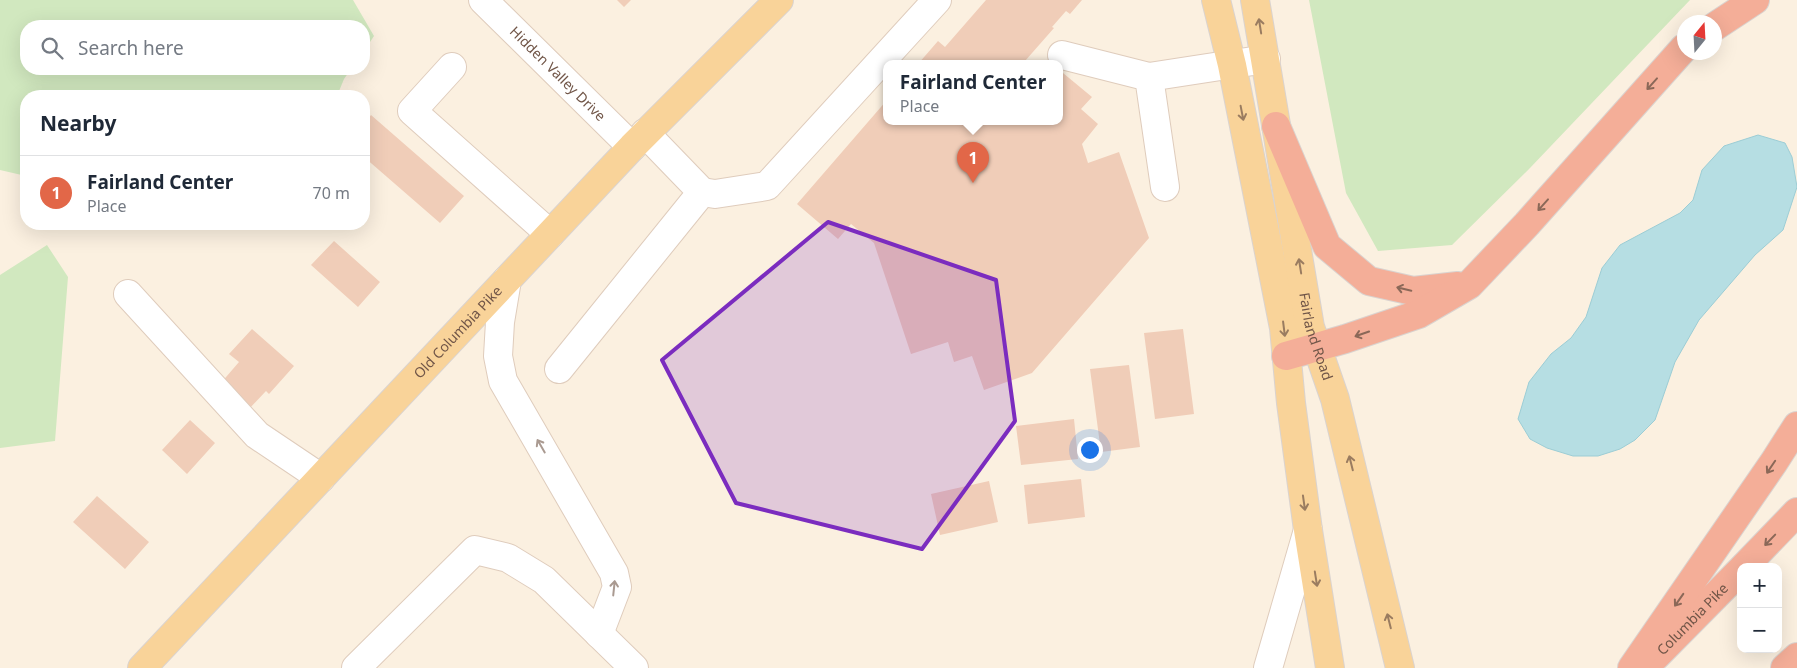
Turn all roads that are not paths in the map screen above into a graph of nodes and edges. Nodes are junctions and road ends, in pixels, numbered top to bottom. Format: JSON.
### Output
{"nodes":[{"id":1,"x":483,"y":0,"type":"edge"},
{"id":2,"x":780,"y":0,"type":"edge"},
{"id":3,"x":937,"y":0,"type":"edge"},
{"id":4,"x":1216,"y":0,"type":"edge"},
{"id":5,"x":1256,"y":0,"type":"edge"},
{"id":6,"x":1756,"y":0,"type":"edge"},
{"id":7,"x":1722,"y":22,"type":"edge"},
{"id":8,"x":1062,"y":55,"type":"dead end"},
{"id":9,"x":1677,"y":56,"type":"edge"},
{"id":10,"x":1266,"y":59,"type":"junction"},
{"id":11,"x":1232,"y":65,"type":"junction"},
{"id":12,"x":452,"y":67,"type":"dead end"},
{"id":13,"x":1149,"y":77,"type":"junction"},
{"id":14,"x":1276,"y":126,"type":"junction"},
{"id":15,"x":639,"y":140,"type":"junction"},
{"id":16,"x":1165,"y":187,"type":"dead end"},
{"id":17,"x":702,"y":192,"type":"junction"},
{"id":18,"x":550,"y":234,"type":"junction"},
{"id":19,"x":507,"y":280,"type":"junction"},
{"id":20,"x":1469,"y":285,"type":"junction"},
{"id":21,"x":128,"y":294,"type":"dead end"},
{"id":22,"x":1318,"y":348,"type":"junction"},
{"id":23,"x":1286,"y":356,"type":"junction"},
{"id":24,"x":559,"y":369,"type":"dead end"},
{"id":25,"x":1797,"y":426,"type":"edge"},
{"id":26,"x":321,"y":478,"type":"junction"},
{"id":27,"x":1797,"y":512,"type":"edge"},
{"id":28,"x":1308,"y":530,"type":"junction"},
{"id":29,"x":1748,"y":563,"type":"edge"},
{"id":30,"x":1737,"y":574,"type":"edge"},
{"id":31,"x":599,"y":634,"type":"junction"},
{"id":32,"x":1797,"y":656,"type":"edge"},
{"id":33,"x":142,"y":668,"type":"edge"},
{"id":34,"x":356,"y":668,"type":"edge"},
{"id":35,"x":634,"y":668,"type":"edge"},
{"id":36,"x":1268,"y":668,"type":"edge"},
{"id":37,"x":1330,"y":668,"type":"edge"},
{"id":38,"x":1400,"y":668,"type":"edge"},
{"id":39,"x":1632,"y":668,"type":"edge"},
{"id":40,"x":1645,"y":668,"type":"edge"},
{"id":41,"x":1785,"y":668,"type":"edge"}],
"edges":[{"from":1,"to":15,"type":"street","name":"Hidden Valley Drive"},
{"from":2,"to":15,"type":"main road","name":"Old Columbia Pike"},
{"from":3,"to":17,"type":"street"},
{"from":4,"to":11,"type":"main road","name":"Fairland Road"},
{"from":10,"to":5,"type":"main road","name":"Fairland Road","one_way":true},
{"from":6,"to":7,"type":"highway"},
{"from":8,"to":13,"type":"street"},
{"from":9,"to":20,"type":"highway","one_way":true},
{"from":10,"to":11,"type":"street"},
{"from":10,"to":14,"type":"main road","name":"Fairland Road"},
{"from":11,"to":13,"type":"street"},
{"from":11,"to":23,"type":"main road","name":"Fairland Road","one_way":true},
{"from":12,"to":18,"type":"street"},
{"from":13,"to":16,"type":"street"},
{"from":20,"to":14,"type":"highway","one_way":true},
{"from":22,"to":14,"type":"main road","name":"Fairland Road","one_way":true},
{"from":15,"to":17,"type":"street","name":"Hidden Valley Drive"},
{"from":15,"to":18,"type":"main road","name":"Old Columbia Pike"},
{"from":17,"to":24,"type":"street"},
{"from":18,"to":19,"type":"main road","name":"Old Columbia Pike"},
{"from":19,"to":26,"type":"main road","name":"Old Columbia Pike"},
{"from":31,"to":19,"type":"street","one_way":true},
{"from":20,"to":22,"type":"highway","one_way":true},
{"from":21,"to":26,"type":"street"},
{"from":22,"to":23,"type":"highway"},
{"from":38,"to":22,"type":"main road","name":"Fairland Road","one_way":true},
{"from":23,"to":28,"type":"main road","name":"Fairland Road","one_way":true},
{"from":25,"to":39,"type":"highway","one_way":true},
{"from":26,"to":33,"type":"main road","name":"Old Columbia Pike"},
{"from":27,"to":29,"type":"highway","one_way":true},
{"from":28,"to":36,"type":"street"},
{"from":28,"to":37,"type":"main road","name":"Fairland Road","one_way":true},
{"from":30,"to":40,"type":"highway","name":"Columbia Pike"},
{"from":31,"to":34,"type":"street"},
{"from":31,"to":35,"type":"street"},
{"from":32,"to":41,"type":"highway"}]}
